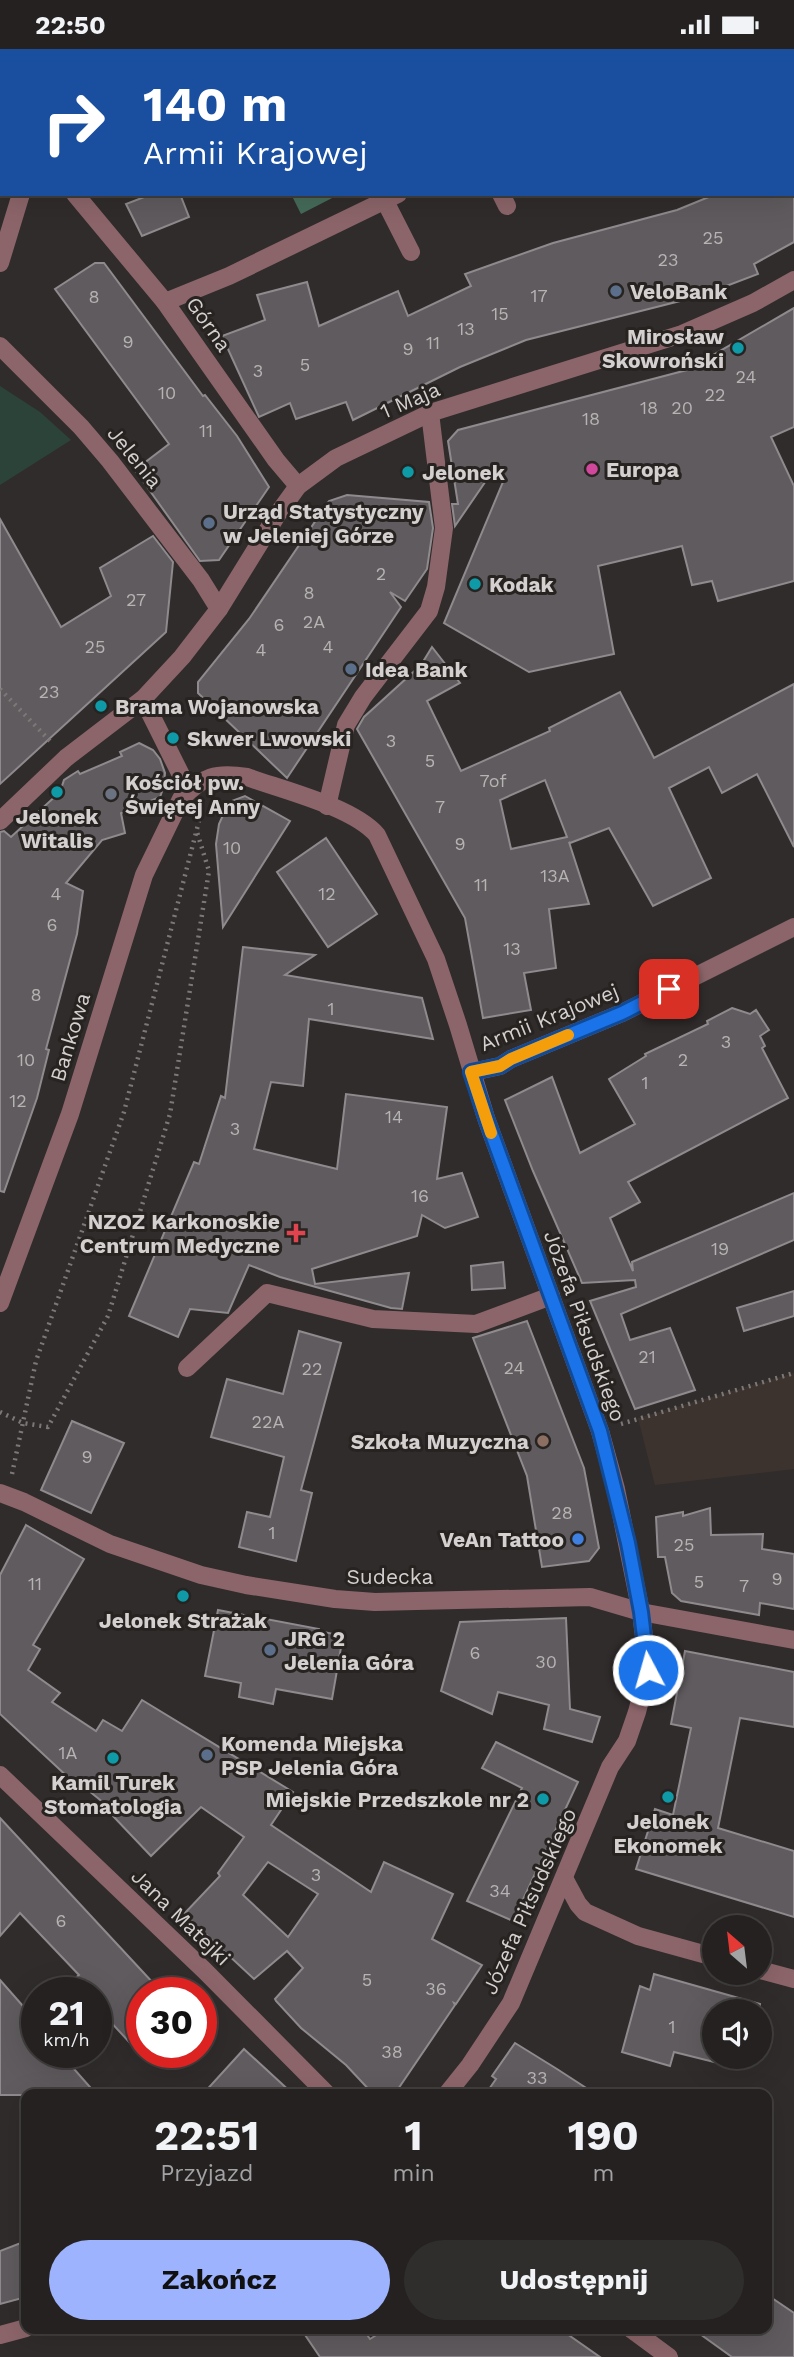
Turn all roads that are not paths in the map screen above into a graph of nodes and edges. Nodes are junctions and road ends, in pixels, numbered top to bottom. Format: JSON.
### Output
{"nodes":[{"id":1,"x":20,"y":196,"type":"edge"},
{"id":2,"x":77,"y":196,"type":"edge"},
{"id":3,"x":392,"y":198,"type":"edge"},
{"id":4,"x":411,"y":252,"type":"dead end"},
{"id":5,"x":0,"y":263,"type":"edge"},
{"id":6,"x":794,"y":280,"type":"edge"},
{"id":7,"x":165,"y":302,"type":"junction"},
{"id":8,"x":0,"y":346,"type":"edge"},
{"id":9,"x":430,"y":413,"type":"junction"},
{"id":10,"x":299,"y":486,"type":"junction"},
{"id":11,"x":219,"y":609,"type":"junction"},
{"id":12,"x":143,"y":699,"type":"junction"},
{"id":13,"x":186,"y":783,"type":"junction"},
{"id":14,"x":327,"y":806,"type":"junction"},
{"id":15,"x":0,"y":821,"type":"edge"},
{"id":16,"x":794,"y":927,"type":"edge"},
{"id":17,"x":471,"y":1072,"type":"junction"},
{"id":18,"x":551,"y":1296,"type":"junction"},
{"id":19,"x":0,"y":1303,"type":"edge"},
{"id":20,"x":187,"y":1368,"type":"dead end"},
{"id":21,"x":5,"y":1486,"type":"edge"},
{"id":22,"x":641,"y":1612,"type":"junction"},
{"id":23,"x":794,"y":1640,"type":"edge"},
{"id":24,"x":0,"y":1775,"type":"edge"},
{"id":25,"x":564,"y":1878,"type":"junction"},
{"id":26,"x":702,"y":1954,"type":"edge"},
{"id":27,"x":772,"y":1973,"type":"edge"},
{"id":28,"x":794,"y":1979,"type":"edge"},
{"id":29,"x":322,"y":2089,"type":"edge"},
{"id":30,"x":451,"y":2089,"type":"edge"},
{"id":31,"x":21,"y":2329,"type":"edge"},
{"id":32,"x":638,"y":2334,"type":"edge"},
{"id":33,"x":0,"y":2335,"type":"edge"},
{"id":34,"x":669,"y":2357,"type":"edge"}],
"edges":[{"from":1,"to":5,"type":"street"},
{"from":2,"to":7,"type":"street","name":"Górna"},
{"from":3,"to":4,"type":"street"},
{"from":3,"to":7,"type":"street"},
{"from":6,"to":9,"type":"street","name":"1 Maja"},
{"from":7,"to":10,"type":"street","name":"Górna"},
{"from":8,"to":11,"type":"street","name":"Jelenia"},
{"from":9,"to":10,"type":"street","name":"1 Maja"},
{"from":9,"to":14,"type":"street"},
{"from":10,"to":11,"type":"street","name":"1 Maja"},
{"from":11,"to":12,"type":"street","name":"1 Maja"},
{"from":12,"to":13,"type":"street"},
{"from":12,"to":15,"type":"street","name":"1 Maja"},
{"from":13,"to":14,"type":"street","name":"Józefa Piłsudskiego"},
{"from":13,"to":19,"type":"street","name":"Bankowa"},
{"from":14,"to":17,"type":"street","name":"Józefa Piłsudskiego"},
{"from":16,"to":17,"type":"street","name":"Armii Krajowej"},
{"from":17,"to":18,"type":"street","name":"Józefa Piłsudskiego"},
{"from":18,"to":20,"type":"street"},
{"from":18,"to":22,"type":"street","name":"Józefa Piłsudskiego"},
{"from":21,"to":22,"type":"street","name":"Sudecka"},
{"from":22,"to":23,"type":"street","name":"Sudecka"},
{"from":22,"to":25,"type":"street","name":"Józefa Piłsudskiego"},
{"from":24,"to":29,"type":"street","name":"Jana Matejki"},
{"from":25,"to":26,"type":"street"},
{"from":25,"to":30,"type":"street","name":"Józefa Piłsudskiego"},
{"from":27,"to":28,"type":"street"},
{"from":31,"to":33,"type":"street"},
{"from":32,"to":34,"type":"street"}]}
